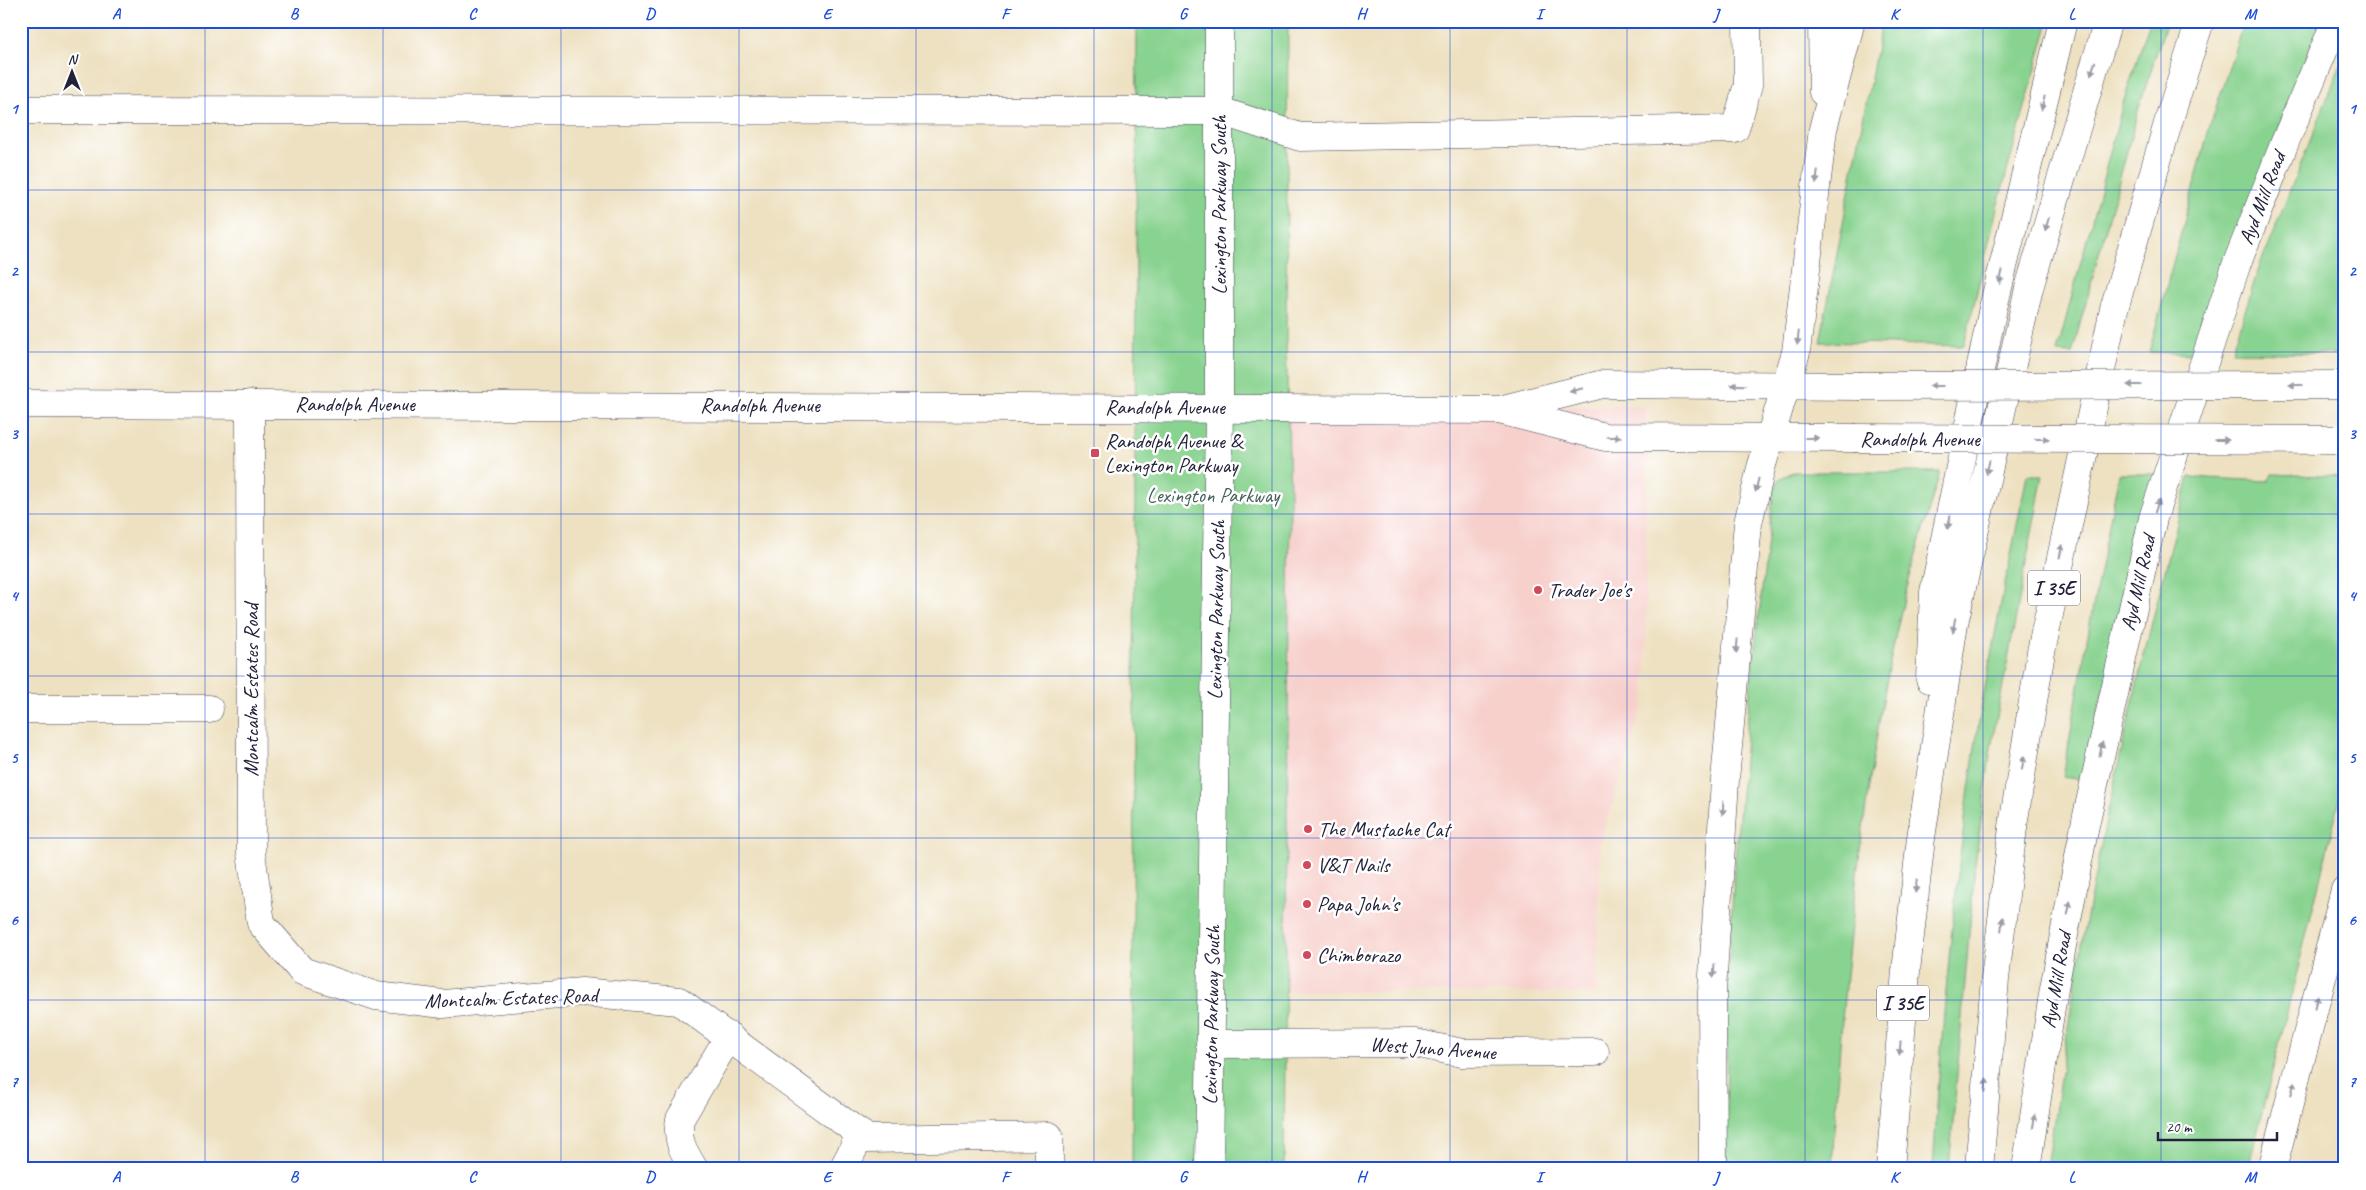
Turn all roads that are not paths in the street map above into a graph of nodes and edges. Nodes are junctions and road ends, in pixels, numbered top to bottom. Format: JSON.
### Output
{"nodes":[{"id":1,"x":1219,"y":21,"type":"edge"},
{"id":2,"x":1747,"y":21,"type":"edge"},
{"id":3,"x":1822,"y":21,"type":"edge"},
{"id":4,"x":1851,"y":21,"type":"edge"},
{"id":5,"x":2063,"y":21,"type":"edge"},
{"id":6,"x":2108,"y":21,"type":"edge"},
{"id":7,"x":2200,"y":21,"type":"edge"},
{"id":8,"x":2336,"y":21,"type":"edge"},
{"id":9,"x":21,"y":110,"type":"edge"},
{"id":10,"x":1220,"y":111,"type":"junction"},
{"id":11,"x":1823,"y":129,"type":"junction"},
{"id":12,"x":1786,"y":385,"type":"junction"},
{"id":13,"x":2345,"y":385,"type":"edge"},
{"id":14,"x":21,"y":404,"type":"edge"},
{"id":15,"x":250,"y":404,"type":"junction"},
{"id":16,"x":1219,"y":407,"type":"junction"},
{"id":17,"x":1499,"y":410,"type":"junction"},
{"id":18,"x":1770,"y":438,"type":"junction"},
{"id":19,"x":2340,"y":440,"type":"edge"},
{"id":20,"x":21,"y":709,"type":"edge"},
{"id":21,"x":209,"y":710,"type":"dead end"},
{"id":22,"x":1922,"y":838,"type":"junction"},
{"id":23,"x":2345,"y":890,"type":"edge"},
{"id":24,"x":730,"y":1036,"type":"junction"},
{"id":25,"x":1210,"y":1044,"type":"junction"},
{"id":26,"x":1595,"y":1052,"type":"dead end"},
{"id":27,"x":861,"y":1134,"type":"junction"},
{"id":28,"x":694,"y":1169,"type":"edge"},
{"id":29,"x":843,"y":1169,"type":"edge"},
{"id":30,"x":1049,"y":1169,"type":"edge"},
{"id":31,"x":1209,"y":1169,"type":"edge"},
{"id":32,"x":1713,"y":1169,"type":"edge"},
{"id":33,"x":1890,"y":1169,"type":"edge"},
{"id":34,"x":1979,"y":1169,"type":"edge"},
{"id":35,"x":2026,"y":1169,"type":"edge"},
{"id":36,"x":2272,"y":1169,"type":"edge"}],
"edges":[{"from":1,"to":10,"type":"main road","name":"Lexington Parkway South"},
{"from":2,"to":10,"type":"main road"},
{"from":3,"to":11,"type":"main road"},
{"from":4,"to":11,"type":"main road"},
{"from":5,"to":22,"type":"main road","one_way":true},
{"from":6,"to":22,"type":"main road","number":"I 35E","one_way":true},
{"from":34,"to":7,"type":"main road","number":"I 35E","one_way":true},
{"from":35,"to":8,"type":"main road","name":"Ayd Mill Road","one_way":true},
{"from":9,"to":10,"type":"main road"},
{"from":10,"to":16,"type":"main road","name":"Lexington Parkway South"},
{"from":11,"to":12,"type":"main road","one_way":true},
{"from":13,"to":12,"type":"main road","name":"Randolph Avenue","one_way":true,"bridge":true},
{"from":12,"to":17,"type":"main road","name":"Randolph Avenue","one_way":true},
{"from":12,"to":18,"type":"main road"},
{"from":14,"to":15,"type":"main road","name":"Randolph Avenue"},
{"from":15,"to":16,"type":"main road","name":"Randolph Avenue"},
{"from":15,"to":24,"type":"main road","name":"Montcalm Estates Road"},
{"from":16,"to":17,"type":"main road","name":"Randolph Avenue"},
{"from":16,"to":25,"type":"main road","name":"Lexington Parkway South"},
{"from":17,"to":18,"type":"main road","name":"Randolph Avenue","one_way":true},
{"from":18,"to":19,"type":"main road","name":"Randolph Avenue","one_way":true,"bridge":true},
{"from":18,"to":32,"type":"main road","one_way":true},
{"from":20,"to":21,"type":"main road"},
{"from":22,"to":33,"type":"main road","number":"I 35E","one_way":true},
{"from":36,"to":23,"type":"main road","one_way":true},
{"from":24,"to":27,"type":"main road","name":"Montcalm Estates Road"},
{"from":24,"to":28,"type":"main road"},
{"from":25,"to":26,"type":"main road","name":"West Juno Avenue"},
{"from":25,"to":31,"type":"main road","name":"Lexington Parkway South"},
{"from":27,"to":29,"type":"main road"},
{"from":27,"to":30,"type":"main road","name":"Montcalm Estates Road"}]}
